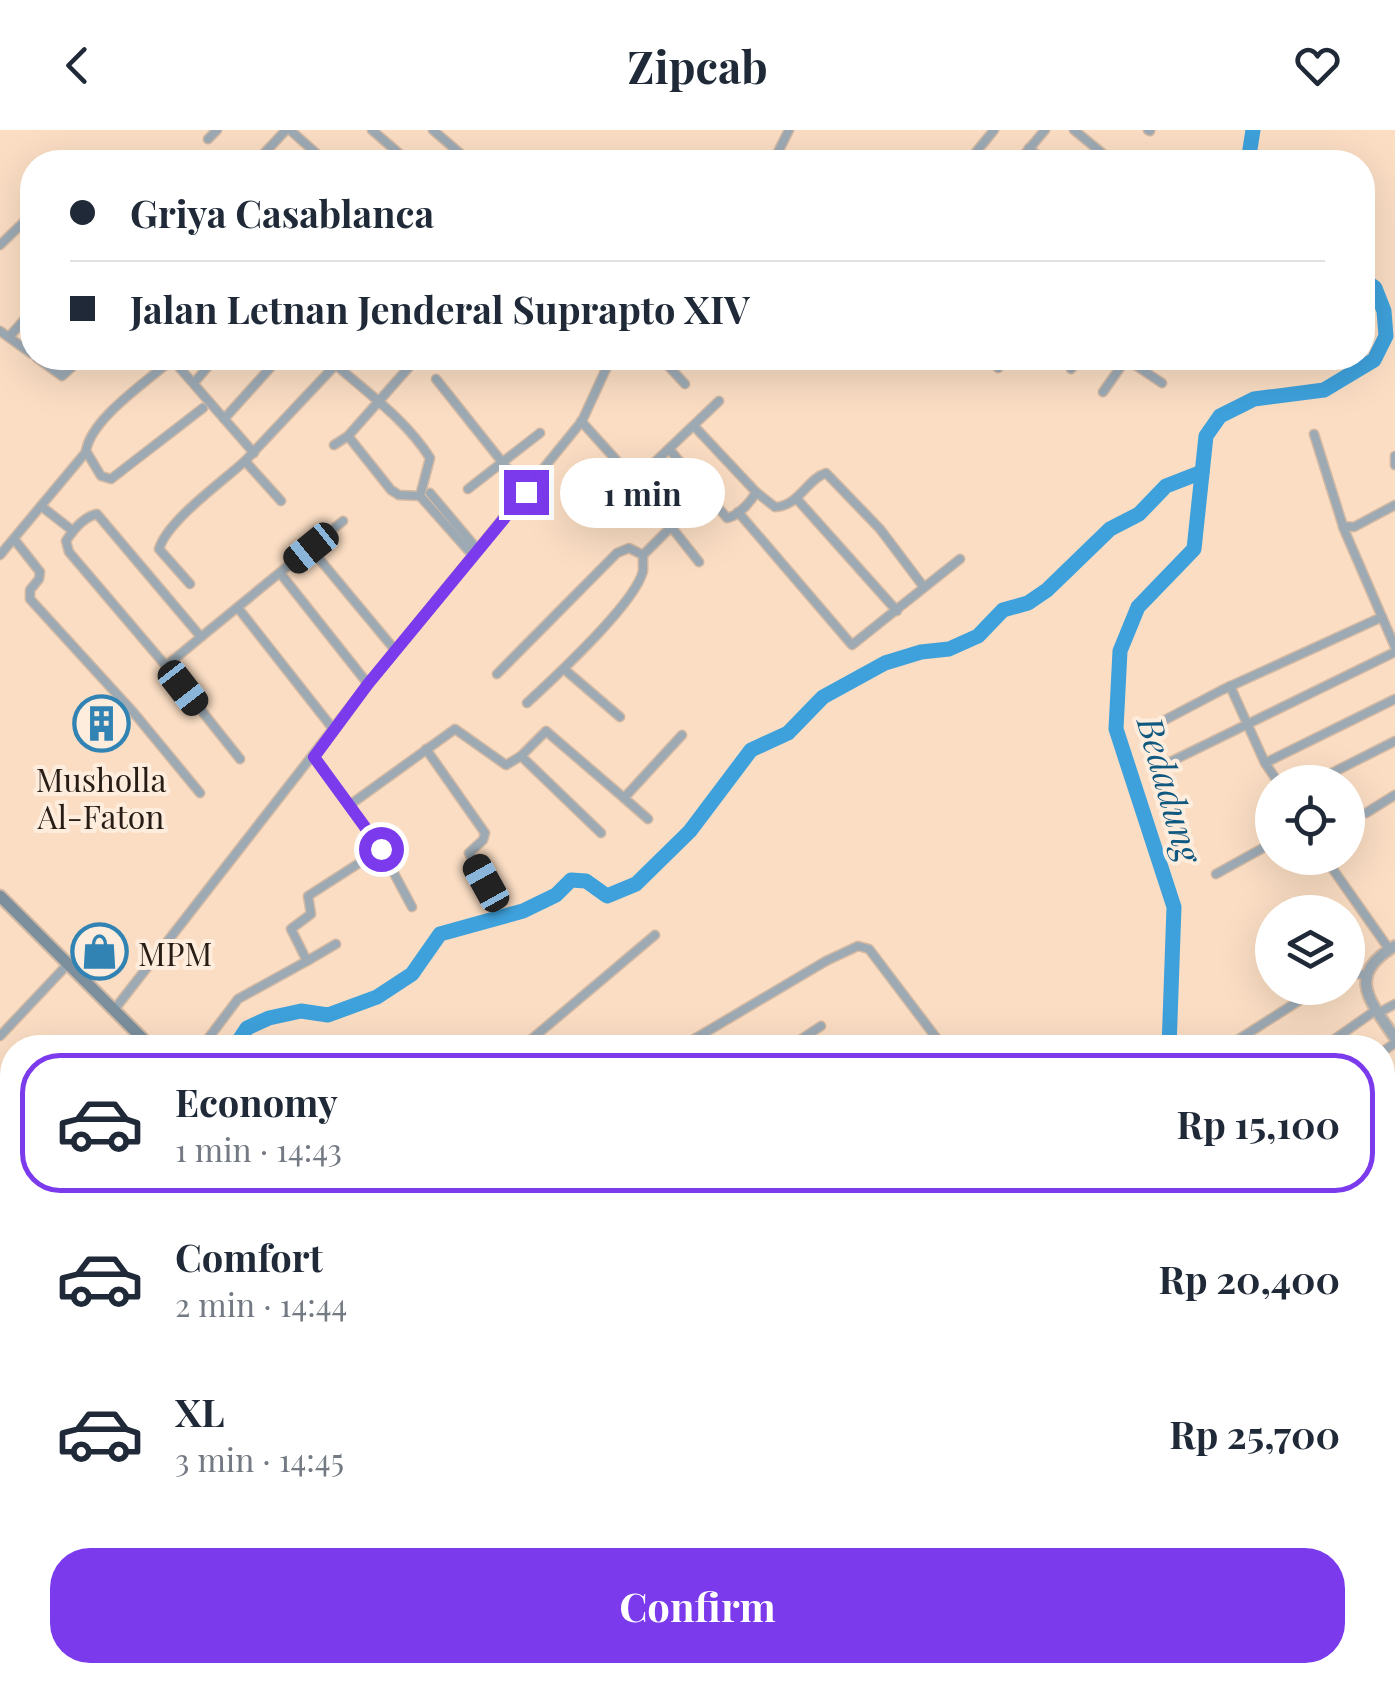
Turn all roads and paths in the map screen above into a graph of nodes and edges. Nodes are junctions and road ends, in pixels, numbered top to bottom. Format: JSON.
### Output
{"nodes":[{"id":1,"x":217,"y":130,"type":"edge"},
{"id":2,"x":288,"y":130,"type":"edge"},
{"id":3,"x":372,"y":130,"type":"edge"},
{"id":4,"x":433,"y":130,"type":"edge"},
{"id":5,"x":994,"y":130,"type":"edge"},
{"id":6,"x":1045,"y":130,"type":"edge"},
{"id":7,"x":1074,"y":130,"type":"edge"},
{"id":8,"x":208,"y":139,"type":"dead end"},
{"id":9,"x":1029,"y":148,"type":"edge"},
{"id":10,"x":268,"y":150,"type":"edge"},
{"id":11,"x":310,"y":150,"type":"edge"},
{"id":12,"x":395,"y":150,"type":"edge"},
{"id":13,"x":456,"y":150,"type":"edge"},
{"id":14,"x":978,"y":150,"type":"edge"},
{"id":15,"x":1095,"y":150,"type":"edge"},
{"id":16,"x":20,"y":226,"type":"edge"},
{"id":17,"x":0,"y":245,"type":"edge"},
{"id":18,"x":20,"y":325,"type":"edge"},
{"id":19,"x":0,"y":331,"type":"edge"},
{"id":20,"x":8,"y":338,"type":"junction"},
{"id":21,"x":20,"y":346,"type":"edge"},
{"id":22,"x":159,"y":370,"type":"edge"},
{"id":23,"x":183,"y":370,"type":"edge"},
{"id":24,"x":205,"y":370,"type":"edge"},
{"id":25,"x":269,"y":370,"type":"edge"},
{"id":26,"x":331,"y":370,"type":"edge"},
{"id":27,"x":348,"y":370,"type":"edge"},
{"id":28,"x":406,"y":370,"type":"edge"},
{"id":29,"x":606,"y":370,"type":"edge"},
{"id":30,"x":672,"y":370,"type":"edge"},
{"id":31,"x":1118,"y":370,"type":"edge"},
{"id":32,"x":1143,"y":370,"type":"edge"},
{"id":33,"x":436,"y":379,"type":"dead end"},
{"id":34,"x":194,"y":383,"type":"junction"},
{"id":35,"x":685,"y":384,"type":"dead end"},
{"id":36,"x":1162,"y":384,"type":"dead end"},
{"id":37,"x":1103,"y":392,"type":"dead end"},
{"id":38,"x":378,"y":400,"type":"junction"},
{"id":39,"x":720,"y":401,"type":"dead end"},
{"id":40,"x":202,"y":408,"type":"dead end"},
{"id":41,"x":224,"y":419,"type":"junction"},
{"id":42,"x":582,"y":421,"type":"junction"},
{"id":43,"x":694,"y":426,"type":"junction"},
{"id":44,"x":540,"y":432,"type":"dead end"},
{"id":45,"x":1314,"y":434,"type":"dead end"},
{"id":46,"x":348,"y":436,"type":"junction"},
{"id":47,"x":334,"y":445,"type":"dead end"},
{"id":48,"x":670,"y":450,"type":"junction"},
{"id":49,"x":86,"y":452,"type":"junction"},
{"id":50,"x":254,"y":453,"type":"junction"},
{"id":51,"x":1395,"y":456,"type":"edge"},
{"id":52,"x":245,"y":461,"type":"junction"},
{"id":53,"x":502,"y":462,"type":"junction"},
{"id":54,"x":1395,"y":464,"type":"edge"},
{"id":55,"x":635,"y":481,"type":"junction"},
{"id":56,"x":468,"y":489,"type":"dead end"},
{"id":57,"x":430,"y":492,"type":"dead end"},
{"id":58,"x":526,"y":492,"type":"junction"},
{"id":59,"x":756,"y":492,"type":"junction"},
{"id":60,"x":420,"y":496,"type":"junction"},
{"id":61,"x":796,"y":498,"type":"junction"},
{"id":62,"x":281,"y":500,"type":"dead end"},
{"id":63,"x":1395,"y":505,"type":"edge"},
{"id":64,"x":41,"y":506,"type":"junction"},
{"id":65,"x":738,"y":512,"type":"junction"},
{"id":66,"x":344,"y":521,"type":"dead end"},
{"id":67,"x":1343,"y":526,"type":"junction"},
{"id":68,"x":670,"y":528,"type":"junction"},
{"id":69,"x":73,"y":530,"type":"junction"},
{"id":70,"x":14,"y":538,"type":"junction"},
{"id":71,"x":311,"y":548,"type":"junction"},
{"id":72,"x":473,"y":550,"type":"junction"},
{"id":73,"x":0,"y":555,"type":"edge"},
{"id":74,"x":643,"y":555,"type":"junction"},
{"id":75,"x":960,"y":559,"type":"dead end"},
{"id":76,"x":699,"y":562,"type":"dead end"},
{"id":77,"x":280,"y":574,"type":"junction"},
{"id":78,"x":190,"y":584,"type":"dead end"},
{"id":79,"x":923,"y":586,"type":"junction"},
{"id":80,"x":238,"y":608,"type":"junction"},
{"id":81,"x":897,"y":611,"type":"junction"},
{"id":82,"x":1382,"y":617,"type":"junction"},
{"id":83,"x":200,"y":638,"type":"junction"},
{"id":84,"x":1395,"y":649,"type":"edge"},
{"id":85,"x":396,"y":650,"type":"junction"},
{"id":86,"x":166,"y":666,"type":"junction"},
{"id":87,"x":564,"y":668,"type":"junction"},
{"id":88,"x":497,"y":674,"type":"dead end"},
{"id":89,"x":368,"y":684,"type":"junction"},
{"id":90,"x":1230,"y":686,"type":"junction"},
{"id":91,"x":1395,"y":699,"type":"edge"},
{"id":92,"x":528,"y":702,"type":"dead end"},
{"id":93,"x":620,"y":718,"type":"dead end"},
{"id":94,"x":1162,"y":722,"type":"dead end"},
{"id":95,"x":1248,"y":725,"type":"junction"},
{"id":96,"x":334,"y":730,"type":"junction"},
{"id":97,"x":682,"y":735,"type":"dead end"},
{"id":98,"x":1395,"y":741,"type":"edge"},
{"id":99,"x":426,"y":749,"type":"junction"},
{"id":100,"x":520,"y":756,"type":"junction"},
{"id":101,"x":314,"y":757,"type":"junction"},
{"id":102,"x":240,"y":759,"type":"dead end"},
{"id":103,"x":1168,"y":763,"type":"dead end"},
{"id":104,"x":1265,"y":763,"type":"joint"},
{"id":105,"x":1348,"y":765,"type":"edge"},
{"id":106,"x":200,"y":793,"type":"dead end"},
{"id":107,"x":1395,"y":795,"type":"edge"},
{"id":108,"x":624,"y":798,"type":"junction"},
{"id":109,"x":351,"y":804,"type":"junction"},
{"id":110,"x":1366,"y":813,"type":"dead end"},
{"id":111,"x":648,"y":819,"type":"dead end"},
{"id":112,"x":601,"y":833,"type":"dead end"},
{"id":113,"x":381,"y":849,"type":"junction"},
{"id":114,"x":1255,"y":852,"type":"edge"},
{"id":115,"x":1216,"y":874,"type":"dead end"},
{"id":116,"x":1338,"y":875,"type":"edge"},
{"id":117,"x":486,"y":883,"type":"dead end"},
{"id":118,"x":0,"y":896,"type":"edge"},
{"id":119,"x":412,"y":907,"type":"dead end"},
{"id":120,"x":655,"y":934,"type":"dead end"},
{"id":121,"x":336,"y":944,"type":"dead end"},
{"id":122,"x":1392,"y":947,"type":"edge"},
{"id":123,"x":307,"y":961,"type":"junction"},
{"id":124,"x":67,"y":965,"type":"junction"},
{"id":125,"x":1366,"y":976,"type":"joint"},
{"id":126,"x":1395,"y":1004,"type":"edge"},
{"id":127,"x":1292,"y":1005,"type":"edge"},
{"id":128,"x":114,"y":1010,"type":"junction"},
{"id":129,"x":1377,"y":1012,"type":"junction"},
{"id":130,"x":821,"y":1026,"type":"dead end"},
{"id":131,"x":1,"y":1035,"type":"edge"},
{"id":132,"x":139,"y":1035,"type":"edge"},
{"id":133,"x":211,"y":1035,"type":"edge"},
{"id":134,"x":536,"y":1035,"type":"edge"},
{"id":135,"x":702,"y":1035,"type":"edge"},
{"id":136,"x":808,"y":1035,"type":"edge"},
{"id":137,"x":934,"y":1035,"type":"edge"},
{"id":138,"x":1246,"y":1035,"type":"edge"},
{"id":139,"x":1342,"y":1035,"type":"edge"},
{"id":140,"x":1392,"y":1035,"type":"edge"}],
"edges":[{"from":1,"to":8,"type":"street"},
{"from":2,"to":10,"type":"street"},
{"from":2,"to":11,"type":"street"},
{"from":3,"to":12,"type":"street"},
{"from":4,"to":13,"type":"street"},
{"from":5,"to":14,"type":"street"},
{"from":6,"to":9,"type":"street"},
{"from":7,"to":15,"type":"street"},
{"from":16,"to":17,"type":"street"},
{"from":18,"to":20,"type":"street"},
{"from":19,"to":20,"type":"street"},
{"from":20,"to":21,"type":"street"},
{"from":22,"to":49,"type":"street"},
{"from":23,"to":34,"type":"street"},
{"from":24,"to":34,"type":"street"},
{"from":25,"to":41,"type":"street"},
{"from":26,"to":50,"type":"street"},
{"from":27,"to":38,"type":"street"},
{"from":28,"to":38,"type":"street"},
{"from":29,"to":42,"type":"street"},
{"from":30,"to":35,"type":"street"},
{"from":31,"to":37,"type":"street"},
{"from":32,"to":36,"type":"street"},
{"from":33,"to":53,"type":"street"},
{"from":34,"to":41,"type":"street"},
{"from":38,"to":46,"type":"street"},
{"from":38,"to":60,"type":"street"},
{"from":39,"to":43,"type":"street"},
{"from":40,"to":49,"type":"street"},
{"from":41,"to":50,"type":"street"},
{"from":42,"to":55,"type":"street"},
{"from":42,"to":58,"type":"street"},
{"from":43,"to":48,"type":"street"},
{"from":43,"to":59,"type":"street"},
{"from":44,"to":53,"type":"street"},
{"from":45,"to":67,"type":"street"},
{"from":46,"to":47,"type":"street"},
{"from":46,"to":60,"type":"street"},
{"from":48,"to":55,"type":"street"},
{"from":48,"to":65,"type":"street"},
{"from":49,"to":64,"type":"street"},
{"from":50,"to":52,"type":"street"},
{"from":51,"to":54,"type":"street"},
{"from":52,"to":62,"type":"street"},
{"from":52,"to":78,"type":"street"},
{"from":53,"to":56,"type":"street"},
{"from":53,"to":58,"type":"street"},
{"from":55,"to":68,"type":"street"},
{"from":57,"to":72,"type":"street"},
{"from":58,"to":72,"type":"street"},
{"from":59,"to":61,"type":"street"},
{"from":59,"to":65,"type":"street"},
{"from":60,"to":72,"type":"street"},
{"from":61,"to":79,"type":"street"},
{"from":61,"to":81,"type":"street"},
{"from":63,"to":67,"type":"street"},
{"from":64,"to":69,"type":"street"},
{"from":64,"to":70,"type":"street"},
{"from":65,"to":81,"type":"street"},
{"from":66,"to":71,"type":"street"},
{"from":67,"to":82,"type":"street"},
{"from":68,"to":74,"type":"street"},
{"from":68,"to":76,"type":"street"},
{"from":69,"to":83,"type":"street"},
{"from":69,"to":86,"type":"street"},
{"from":70,"to":73,"type":"street"},
{"from":70,"to":106,"type":"street"},
{"from":71,"to":77,"type":"street"},
{"from":71,"to":85,"type":"street"},
{"from":72,"to":85,"type":"street"},
{"from":74,"to":87,"type":"street"},
{"from":74,"to":88,"type":"street"},
{"from":75,"to":79,"type":"street"},
{"from":77,"to":80,"type":"street"},
{"from":77,"to":89,"type":"street"},
{"from":79,"to":81,"type":"street"},
{"from":80,"to":83,"type":"street"},
{"from":80,"to":96,"type":"street"},
{"from":82,"to":84,"type":"street"},
{"from":82,"to":90,"type":"street"},
{"from":83,"to":86,"type":"street"},
{"from":84,"to":95,"type":"street"},
{"from":85,"to":89,"type":"street"},
{"from":86,"to":102,"type":"street"},
{"from":87,"to":92,"type":"street"},
{"from":87,"to":93,"type":"street"},
{"from":89,"to":96,"type":"street"},
{"from":90,"to":94,"type":"street"},
{"from":90,"to":95,"type":"street"},
{"from":91,"to":104,"type":"street"},
{"from":95,"to":103,"type":"street"},
{"from":95,"to":104,"type":"street"},
{"from":96,"to":101,"type":"street"},
{"from":97,"to":108,"type":"street"},
{"from":98,"to":105,"type":"street"},
{"from":99,"to":100,"type":"street"},
{"from":99,"to":109,"type":"street"},
{"from":99,"to":117,"type":"street"},
{"from":100,"to":108,"type":"street"},
{"from":100,"to":112,"type":"street"},
{"from":101,"to":109,"type":"street"},
{"from":101,"to":128,"type":"street"},
{"from":107,"to":110,"type":"street"},
{"from":108,"to":111,"type":"street"},
{"from":109,"to":113,"type":"street"},
{"from":113,"to":119,"type":"street"},
{"from":113,"to":123,"type":"street"},
{"from":114,"to":115,"type":"street"},
{"from":116,"to":122,"type":"street"},
{"from":118,"to":124,"type":"main road"},
{"from":120,"to":134,"type":"street"},
{"from":121,"to":123,"type":"street"},
{"from":122,"to":125,"type":"street"},
{"from":123,"to":133,"type":"street"},
{"from":124,"to":128,"type":"main road"},
{"from":124,"to":131,"type":"street"},
{"from":125,"to":129,"type":"street"},
{"from":126,"to":129,"type":"street"},
{"from":127,"to":138,"type":"street"},
{"from":128,"to":132,"type":"main road"},
{"from":129,"to":139,"type":"street"},
{"from":129,"to":140,"type":"street"},
{"from":130,"to":136,"type":"street"},
{"from":135,"to":137,"type":"street"}]}
